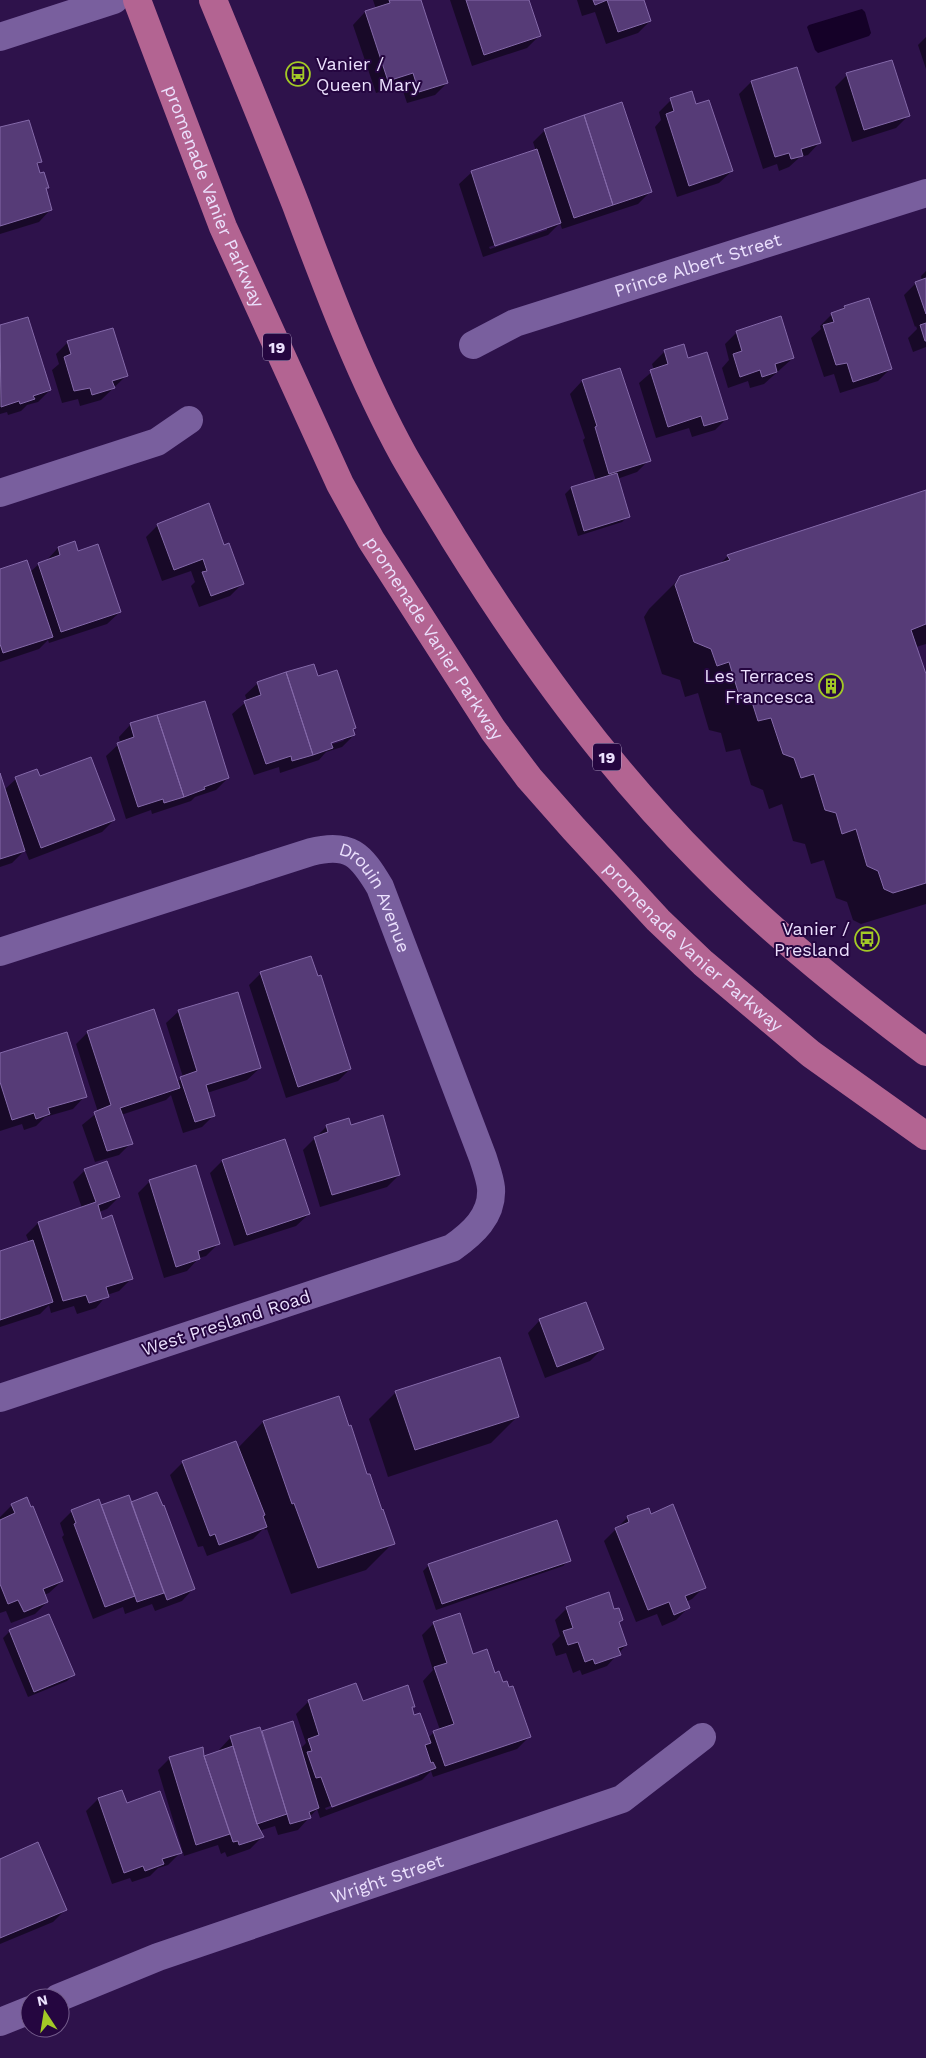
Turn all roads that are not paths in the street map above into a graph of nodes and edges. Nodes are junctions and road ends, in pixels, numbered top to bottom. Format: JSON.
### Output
{"nodes":[{"id":1,"x":114,"y":0,"type":"edge"},
{"id":2,"x":137,"y":0,"type":"edge"},
{"id":3,"x":213,"y":0,"type":"edge"},
{"id":4,"x":0,"y":37,"type":"edge"},
{"id":5,"x":926,"y":193,"type":"edge"},
{"id":6,"x":473,"y":345,"type":"dead end"},
{"id":7,"x":189,"y":420,"type":"dead end"},
{"id":8,"x":0,"y":493,"type":"edge"},
{"id":9,"x":0,"y":952,"type":"edge"},
{"id":10,"x":926,"y":1052,"type":"edge"},
{"id":11,"x":926,"y":1136,"type":"edge"},
{"id":12,"x":452,"y":1248,"type":"joint"},
{"id":13,"x":0,"y":1398,"type":"edge"},
{"id":14,"x":702,"y":1737,"type":"dead end"},
{"id":15,"x":70,"y":1993,"type":"edge"},
{"id":16,"x":20,"y":2014,"type":"edge"},
{"id":17,"x":0,"y":2022,"type":"edge"}],
"edges":[{"from":1,"to":4,"type":"street"},
{"from":2,"to":11,"type":"main road","name":"promenade Vanier Parkway","number":"19"},
{"from":3,"to":10,"type":"main road","number":"19"},
{"from":5,"to":6,"type":"street","name":"Prince Albert Street"},
{"from":7,"to":8,"type":"street"},
{"from":9,"to":12,"type":"street","name":"Drouin Avenue"},
{"from":12,"to":13,"type":"street","name":"West Presland Road"},
{"from":14,"to":15,"type":"street","name":"Wright Street"},
{"from":16,"to":17,"type":"street"}]}
